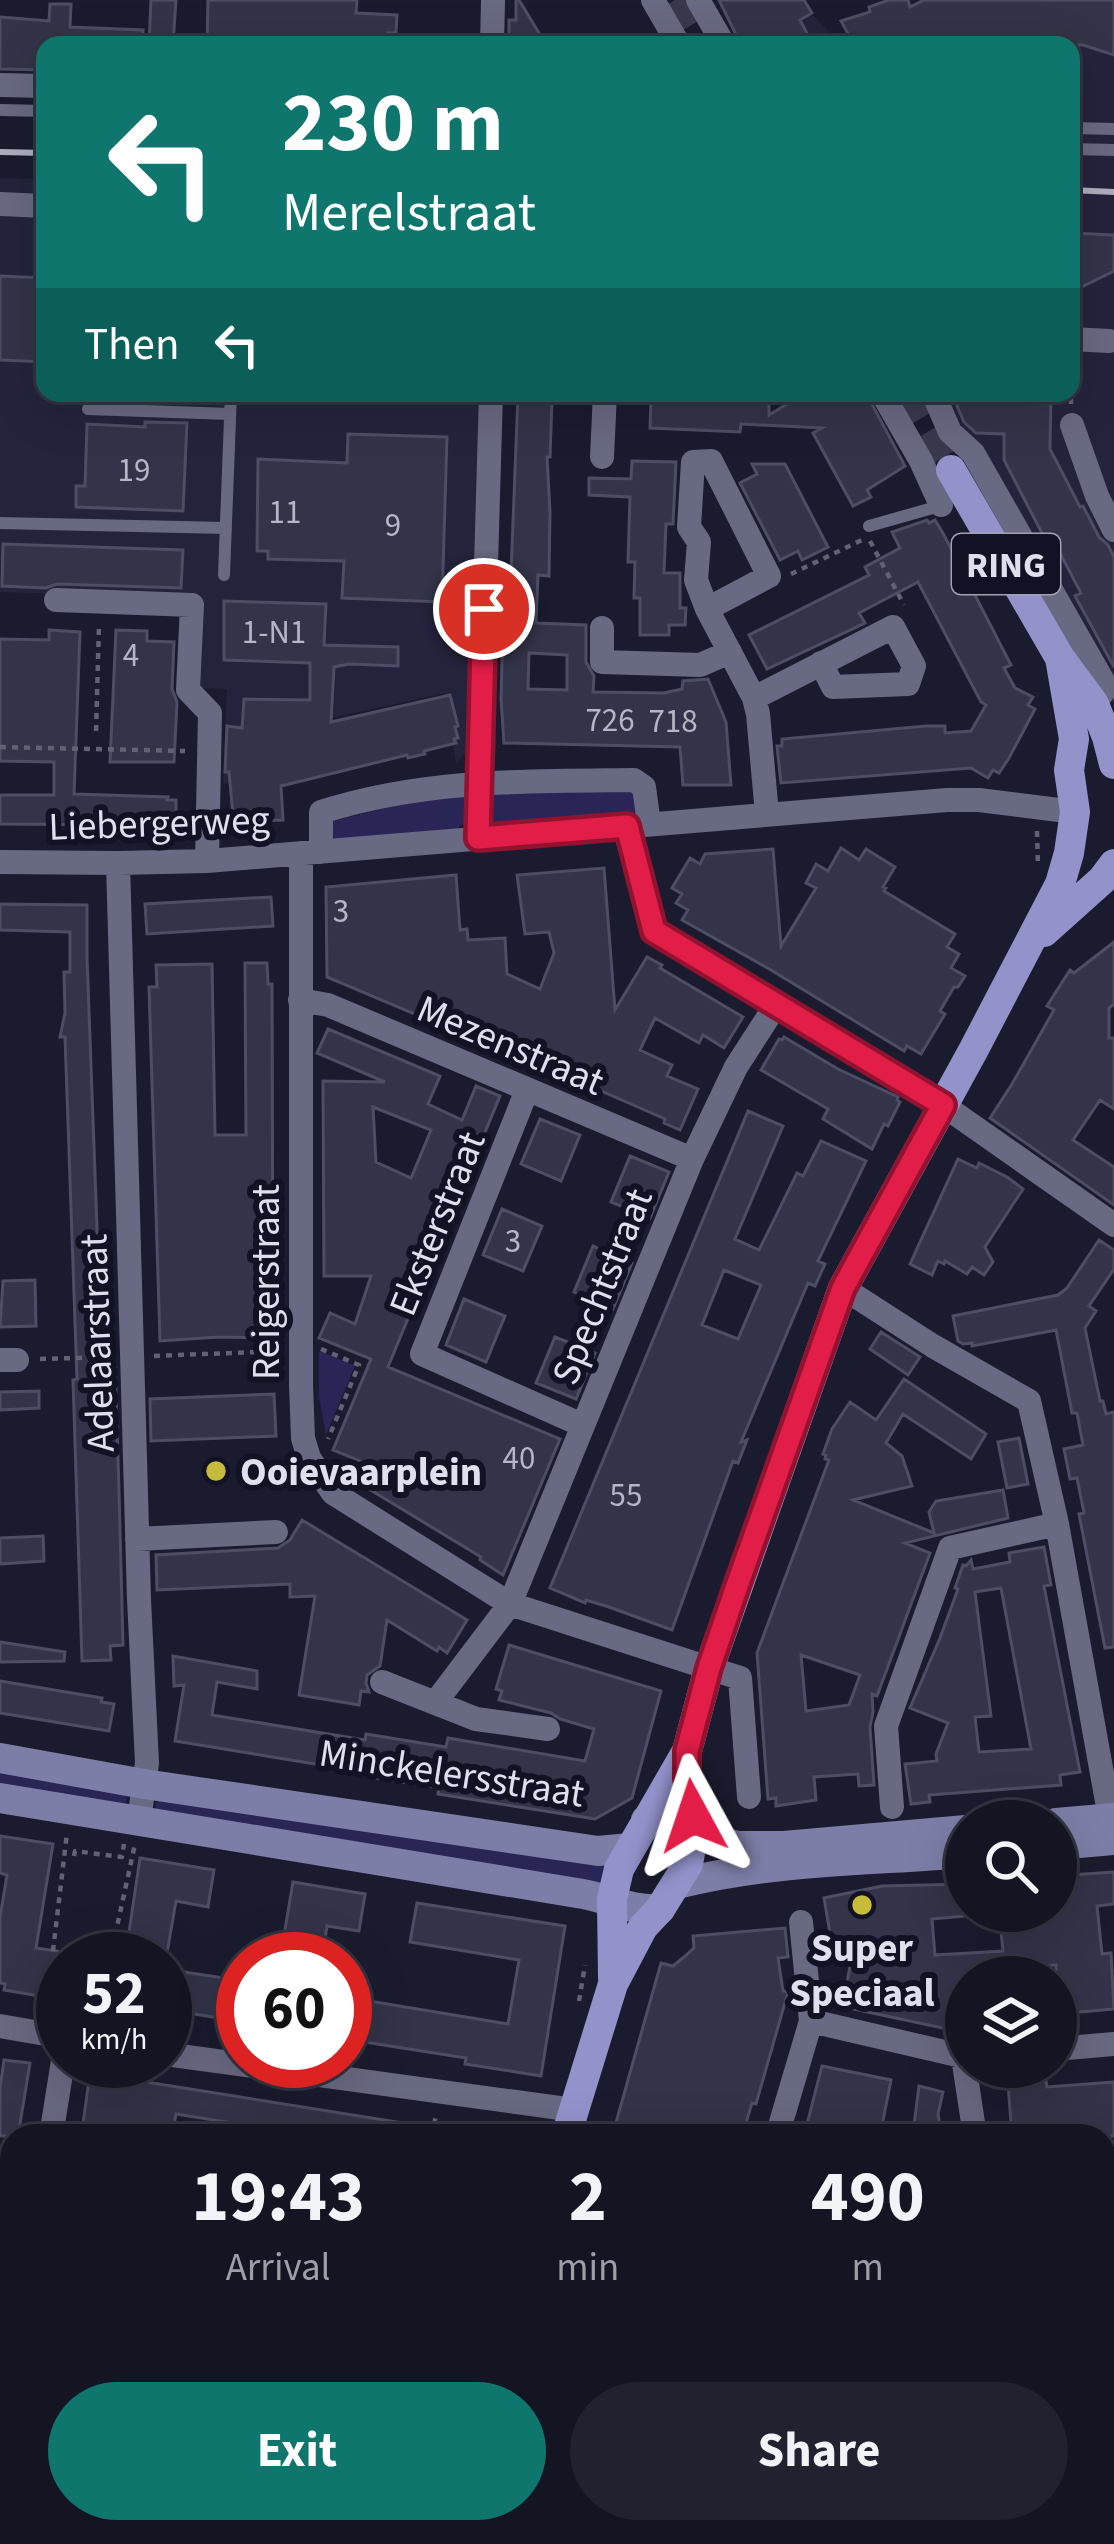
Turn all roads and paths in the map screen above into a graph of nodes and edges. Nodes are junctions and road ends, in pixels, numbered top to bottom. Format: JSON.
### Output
{"nodes":[{"id":1,"x":493,"y":0,"type":"edge"},
{"id":2,"x":653,"y":0,"type":"edge"},
{"id":3,"x":698,"y":0,"type":"edge"},
{"id":4,"x":492,"y":36,"type":"edge"},
{"id":5,"x":674,"y":36,"type":"edge"},
{"id":6,"x":719,"y":36,"type":"edge"},
{"id":7,"x":0,"y":85,"type":"edge"},
{"id":8,"x":36,"y":86,"type":"edge"},
{"id":9,"x":0,"y":110,"type":"edge"},
{"id":10,"x":36,"y":111,"type":"edge"},
{"id":11,"x":1080,"y":128,"type":"edge"},
{"id":12,"x":1114,"y":129,"type":"edge"},
{"id":13,"x":1080,"y":149,"type":"edge"},
{"id":14,"x":1114,"y":150,"type":"edge"},
{"id":15,"x":0,"y":204,"type":"edge"},
{"id":16,"x":36,"y":206,"type":"edge"},
{"id":17,"x":1080,"y":340,"type":"edge"},
{"id":18,"x":1112,"y":342,"type":"edge"},
{"id":19,"x":231,"y":402,"type":"edge"},
{"id":20,"x":491,"y":402,"type":"edge"},
{"id":21,"x":604,"y":402,"type":"edge"},
{"id":22,"x":887,"y":402,"type":"edge"},
{"id":23,"x":937,"y":402,"type":"edge"},
{"id":24,"x":1072,"y":402,"type":"edge"},
{"id":25,"x":88,"y":409,"type":"dead end"},
{"id":26,"x":230,"y":414,"type":"junction"},
{"id":27,"x":1072,"y":425,"type":"joint"},
{"id":28,"x":955,"y":456,"type":"junction"},
{"id":29,"x":602,"y":457,"type":"dead end"},
{"id":30,"x":921,"y":461,"type":"junction"},
{"id":31,"x":941,"y":505,"type":"joint"},
{"id":32,"x":0,"y":524,"type":"edge"},
{"id":33,"x":868,"y":526,"type":"dead end"},
{"id":34,"x":226,"y":529,"type":"junction"},
{"id":35,"x":1114,"y":530,"type":"edge"},
{"id":36,"x":224,"y":575,"type":"dead end"},
{"id":37,"x":769,"y":575,"type":"junction"},
{"id":38,"x":56,"y":600,"type":"dead end"},
{"id":39,"x":100,"y":602,"type":"junction"},
{"id":40,"x":707,"y":609,"type":"junction"},
{"id":41,"x":892,"y":627,"type":"junction"},
{"id":42,"x":602,"y":628,"type":"dead end"},
{"id":43,"x":730,"y":652,"type":"junction"},
{"id":44,"x":1060,"y":658,"type":"junction"},
{"id":45,"x":821,"y":663,"type":"junction"},
{"id":46,"x":754,"y":698,"type":"junction"},
{"id":47,"x":1094,"y":704,"type":"junction"},
{"id":48,"x":96,"y":731,"type":"dead end"},
{"id":49,"x":0,"y":747,"type":"edge"},
{"id":50,"x":208,"y":752,"type":"junction"},
{"id":51,"x":1114,"y":766,"type":"edge"},
{"id":52,"x":1069,"y":770,"type":"junction"},
{"id":53,"x":478,"y":782,"type":"junction"},
{"id":54,"x":1040,"y":808,"type":"junction"},
{"id":55,"x":1075,"y":812,"type":"junction"},
{"id":56,"x":767,"y":814,"type":"junction"},
{"id":57,"x":638,"y":825,"type":"junction"},
{"id":58,"x":478,"y":838,"type":"junction"},
{"id":59,"x":311,"y":852,"type":"junction"},
{"id":60,"x":1069,"y":853,"type":"junction"},
{"id":61,"x":206,"y":860,"type":"junction"},
{"id":62,"x":0,"y":862,"type":"edge"},
{"id":63,"x":118,"y":863,"type":"junction"},
{"id":64,"x":1038,"y":870,"type":"dead end"},
{"id":65,"x":1110,"y":881,"type":"edge"},
{"id":66,"x":1030,"y":944,"type":"junction"},
{"id":67,"x":300,"y":1000,"type":"junction"},
{"id":68,"x":776,"y":1005,"type":"junction"},
{"id":69,"x":527,"y":1090,"type":"junction"},
{"id":70,"x":943,"y":1105,"type":"junction"},
{"id":71,"x":692,"y":1160,"type":"junction"},
{"id":72,"x":1114,"y":1225,"type":"edge"},
{"id":73,"x":843,"y":1288,"type":"junction"},
{"id":74,"x":301,"y":1350,"type":"junction"},
{"id":75,"x":132,"y":1357,"type":"junction"},
{"id":76,"x":8,"y":1360,"type":"edge"},
{"id":77,"x":582,"y":1425,"type":"junction"},
{"id":78,"x":309,"y":1458,"type":"junction"},
{"id":79,"x":1057,"y":1524,"type":"junction"},
{"id":80,"x":276,"y":1532,"type":"dead end"},
{"id":81,"x":137,"y":1539,"type":"junction"},
{"id":82,"x":510,"y":1604,"type":"junction"},
{"id":83,"x":709,"y":1668,"type":"junction"},
{"id":84,"x":382,"y":1682,"type":"dead end"},
{"id":85,"x":436,"y":1702,"type":"junction"},
{"id":86,"x":548,"y":1729,"type":"dead end"},
{"id":87,"x":687,"y":1751,"type":"junction"},
{"id":88,"x":0,"y":1758,"type":"edge"},
{"id":89,"x":144,"y":1784,"type":"junction"},
{"id":90,"x":749,"y":1796,"type":"dead end"},
{"id":91,"x":0,"y":1798,"type":"edge"},
{"id":92,"x":892,"y":1807,"type":"dead end"},
{"id":93,"x":140,"y":1820,"type":"junction"},
{"id":94,"x":646,"y":1820,"type":"junction"},
{"id":95,"x":1077,"y":1822,"type":"edge"},
{"id":96,"x":1113,"y":1825,"type":"edge"},
{"id":97,"x":945,"y":1828,"type":"edge"},
{"id":98,"x":693,"y":1836,"type":"junction"},
{"id":99,"x":1077,"y":1838,"type":"edge"},
{"id":100,"x":65,"y":1843,"type":"dead end"},
{"id":101,"x":630,"y":1847,"type":"junction"},
{"id":102,"x":945,"y":1855,"type":"edge"},
{"id":103,"x":74,"y":1856,"type":"dead end"},
{"id":104,"x":133,"y":1856,"type":"dead end"},
{"id":105,"x":122,"y":1857,"type":"dead end"},
{"id":106,"x":668,"y":1896,"type":"junction"},
{"id":107,"x":612,"y":1899,"type":"junction"},
{"id":108,"x":801,"y":1922,"type":"dead end"},
{"id":109,"x":55,"y":1932,"type":"edge"},
{"id":110,"x":116,"y":1932,"type":"edge"},
{"id":111,"x":613,"y":1984,"type":"junction"},
{"id":112,"x":811,"y":2021,"type":"junction"},
{"id":113,"x":0,"y":2026,"type":"edge"},
{"id":114,"x":36,"y":2032,"type":"edge"},
{"id":115,"x":1114,"y":2044,"type":"edge"},
{"id":116,"x":1077,"y":2047,"type":"edge"},
{"id":117,"x":945,"y":2053,"type":"edge"},
{"id":118,"x":192,"y":2059,"type":"edge"},
{"id":119,"x":59,"y":2088,"type":"edge"},
{"id":120,"x":968,"y":2088,"type":"edge"},
{"id":121,"x":570,"y":2123,"type":"edge"},
{"id":122,"x":53,"y":2124,"type":"edge"},
{"id":123,"x":781,"y":2124,"type":"edge"},
{"id":124,"x":973,"y":2124,"type":"edge"}],
"edges":[{"from":1,"to":4,"type":"street"},
{"from":2,"to":5,"type":"street"},
{"from":3,"to":6,"type":"street"},
{"from":7,"to":8,"type":"street"},
{"from":9,"to":10,"type":"lane"},
{"from":11,"to":12,"type":"lane"},
{"from":13,"to":14,"type":"lane"},
{"from":15,"to":16,"type":"street"},
{"from":17,"to":18,"type":"street"},
{"from":19,"to":26,"type":"lane"},
{"from":20,"to":53,"type":"street"},
{"from":21,"to":29,"type":"street"},
{"from":22,"to":30,"type":"street"},
{"from":23,"to":28,"type":"street"},
{"from":24,"to":27,"type":"path"},
{"from":25,"to":26,"type":"lane"},
{"from":26,"to":34,"type":"lane"},
{"from":27,"to":35,"type":"street"},
{"from":28,"to":30,"type":"street"},
{"from":28,"to":44,"type":"main road","number":"RING"},
{"from":28,"to":47,"type":"street"},
{"from":30,"to":31,"type":"street"},
{"from":31,"to":33,"type":"lane"},
{"from":32,"to":34,"type":"lane"},
{"from":34,"to":36,"type":"lane"},
{"from":37,"to":40,"type":"street"},
{"from":37,"to":40,"type":"street"},
{"from":37,"to":41,"type":"path"},
{"from":38,"to":39,"type":"street"},
{"from":39,"to":48,"type":"path"},
{"from":39,"to":50,"type":"street"},
{"from":40,"to":43,"type":"street"},
{"from":41,"to":45,"type":"street"},
{"from":41,"to":45,"type":"street"},
{"from":42,"to":43,"type":"street"},
{"from":43,"to":46,"type":"street"},
{"from":44,"to":47,"type":"main road","number":"RING"},
{"from":44,"to":52,"type":"main road","number":"RING"},
{"from":45,"to":46,"type":"street"},
{"from":46,"to":56,"type":"street"},
{"from":47,"to":51,"type":"main road","number":"RING"},
{"from":49,"to":50,"type":"path"},
{"from":50,"to":61,"type":"street"},
{"from":51,"to":52,"type":"main road","number":"RING"},
{"from":52,"to":55,"type":"main road","number":"RING"},
{"from":53,"to":57,"type":"street","name":"Liebergerweg"},
{"from":53,"to":58,"type":"street"},
{"from":53,"to":59,"type":"street","name":"Liebergerweg"},
{"from":54,"to":55,"type":"street","name":"Liebergerweg"},
{"from":54,"to":56,"type":"street","name":"Liebergerweg"},
{"from":54,"to":64,"type":"path"},
{"from":55,"to":60,"type":"main road","number":"RING"},
{"from":56,"to":57,"type":"street","name":"Liebergerweg"},
{"from":57,"to":58,"type":"street","name":"Liebergerweg"},
{"from":57,"to":68,"type":"street"},
{"from":58,"to":59,"type":"street","name":"Liebergerweg"},
{"from":59,"to":61,"type":"street","name":"Liebergerweg"},
{"from":59,"to":67,"type":"street","name":"Reigerstraat"},
{"from":60,"to":65,"type":"main road"},
{"from":60,"to":66,"type":"main road","number":"RING"},
{"from":61,"to":63,"type":"street","name":"Liebergerweg"},
{"from":62,"to":63,"type":"street","name":"Liebergerweg"},
{"from":63,"to":75,"type":"street","name":"Adelaarstraat"},
{"from":65,"to":66,"type":"main road","number":"RING"},
{"from":66,"to":70,"type":"main road","number":"RING"},
{"from":67,"to":69,"type":"street","name":"Mezenstraat"},
{"from":67,"to":74,"type":"street","name":"Reigerstraat"},
{"from":68,"to":70,"type":"street"},
{"from":68,"to":71,"type":"street","name":"Spechtstraat"},
{"from":69,"to":71,"type":"street","name":"Mezenstraat"},
{"from":69,"to":77,"type":"street","name":"Eksterstraat"},
{"from":70,"to":72,"type":"street"},
{"from":70,"to":73,"type":"main road","number":"RING"},
{"from":71,"to":77,"type":"street","name":"Spechtstraat"},
{"from":73,"to":79,"type":"street"},
{"from":73,"to":83,"type":"main road","number":"RING"},
{"from":74,"to":75,"type":"path"},
{"from":74,"to":78,"type":"street","name":"Reigerstraat"},
{"from":74,"to":78,"type":"path"},
{"from":75,"to":76,"type":"path"},
{"from":75,"to":81,"type":"street","name":"Adelaarstraat"},
{"from":77,"to":82,"type":"street","name":"Spechtstraat"},
{"from":78,"to":82,"type":"street"},
{"from":79,"to":92,"type":"street"},
{"from":79,"to":96,"type":"street"},
{"from":80,"to":81,"type":"street"},
{"from":81,"to":89,"type":"street","name":"Adelaarstraat"},
{"from":82,"to":83,"type":"street"},
{"from":82,"to":85,"type":"street"},
{"from":83,"to":87,"type":"main road","number":"RING"},
{"from":83,"to":90,"type":"street"},
{"from":84,"to":85,"type":"street"},
{"from":85,"to":86,"type":"street"},
{"from":87,"to":94,"type":"main road","number":"RING"},
{"from":87,"to":98,"type":"main road","number":"RING"},
{"from":88,"to":89,"type":"main road","name":"Minckelersstraat"},
{"from":89,"to":93,"type":"street","name":"Adelaarstraat"},
{"from":89,"to":101,"type":"main road","name":"Minckelersstraat"},
{"from":91,"to":93,"type":"main road"},
{"from":93,"to":107,"type":"main road"},
{"from":94,"to":98,"type":"main road"},
{"from":94,"to":101,"type":"main road","number":"RING"},
{"from":95,"to":96,"type":"main road"},
{"from":96,"to":99,"type":"main road"},
{"from":97,"to":98,"type":"main road"},
{"from":98,"to":106,"type":"main road","number":"RING"},
{"from":100,"to":109,"type":"path"},
{"from":101,"to":107,"type":"main road","number":"RING"},
{"from":102,"to":106,"type":"main road"},
{"from":103,"to":105,"type":"path"},
{"from":104,"to":110,"type":"path"},
{"from":106,"to":107,"type":"main road"},
{"from":106,"to":111,"type":"main road","number":"RING"},
{"from":107,"to":111,"type":"main road","number":"RING"},
{"from":108,"to":112,"type":"street"},
{"from":111,"to":121,"type":"main road","number":"RING"},
{"from":112,"to":117,"type":"street"},
{"from":112,"to":123,"type":"street"},
{"from":113,"to":114,"type":"street"},
{"from":115,"to":116,"type":"street"},
{"from":118,"to":121,"type":"street"},
{"from":119,"to":122,"type":"street"},
{"from":120,"to":124,"type":"street"}]}
